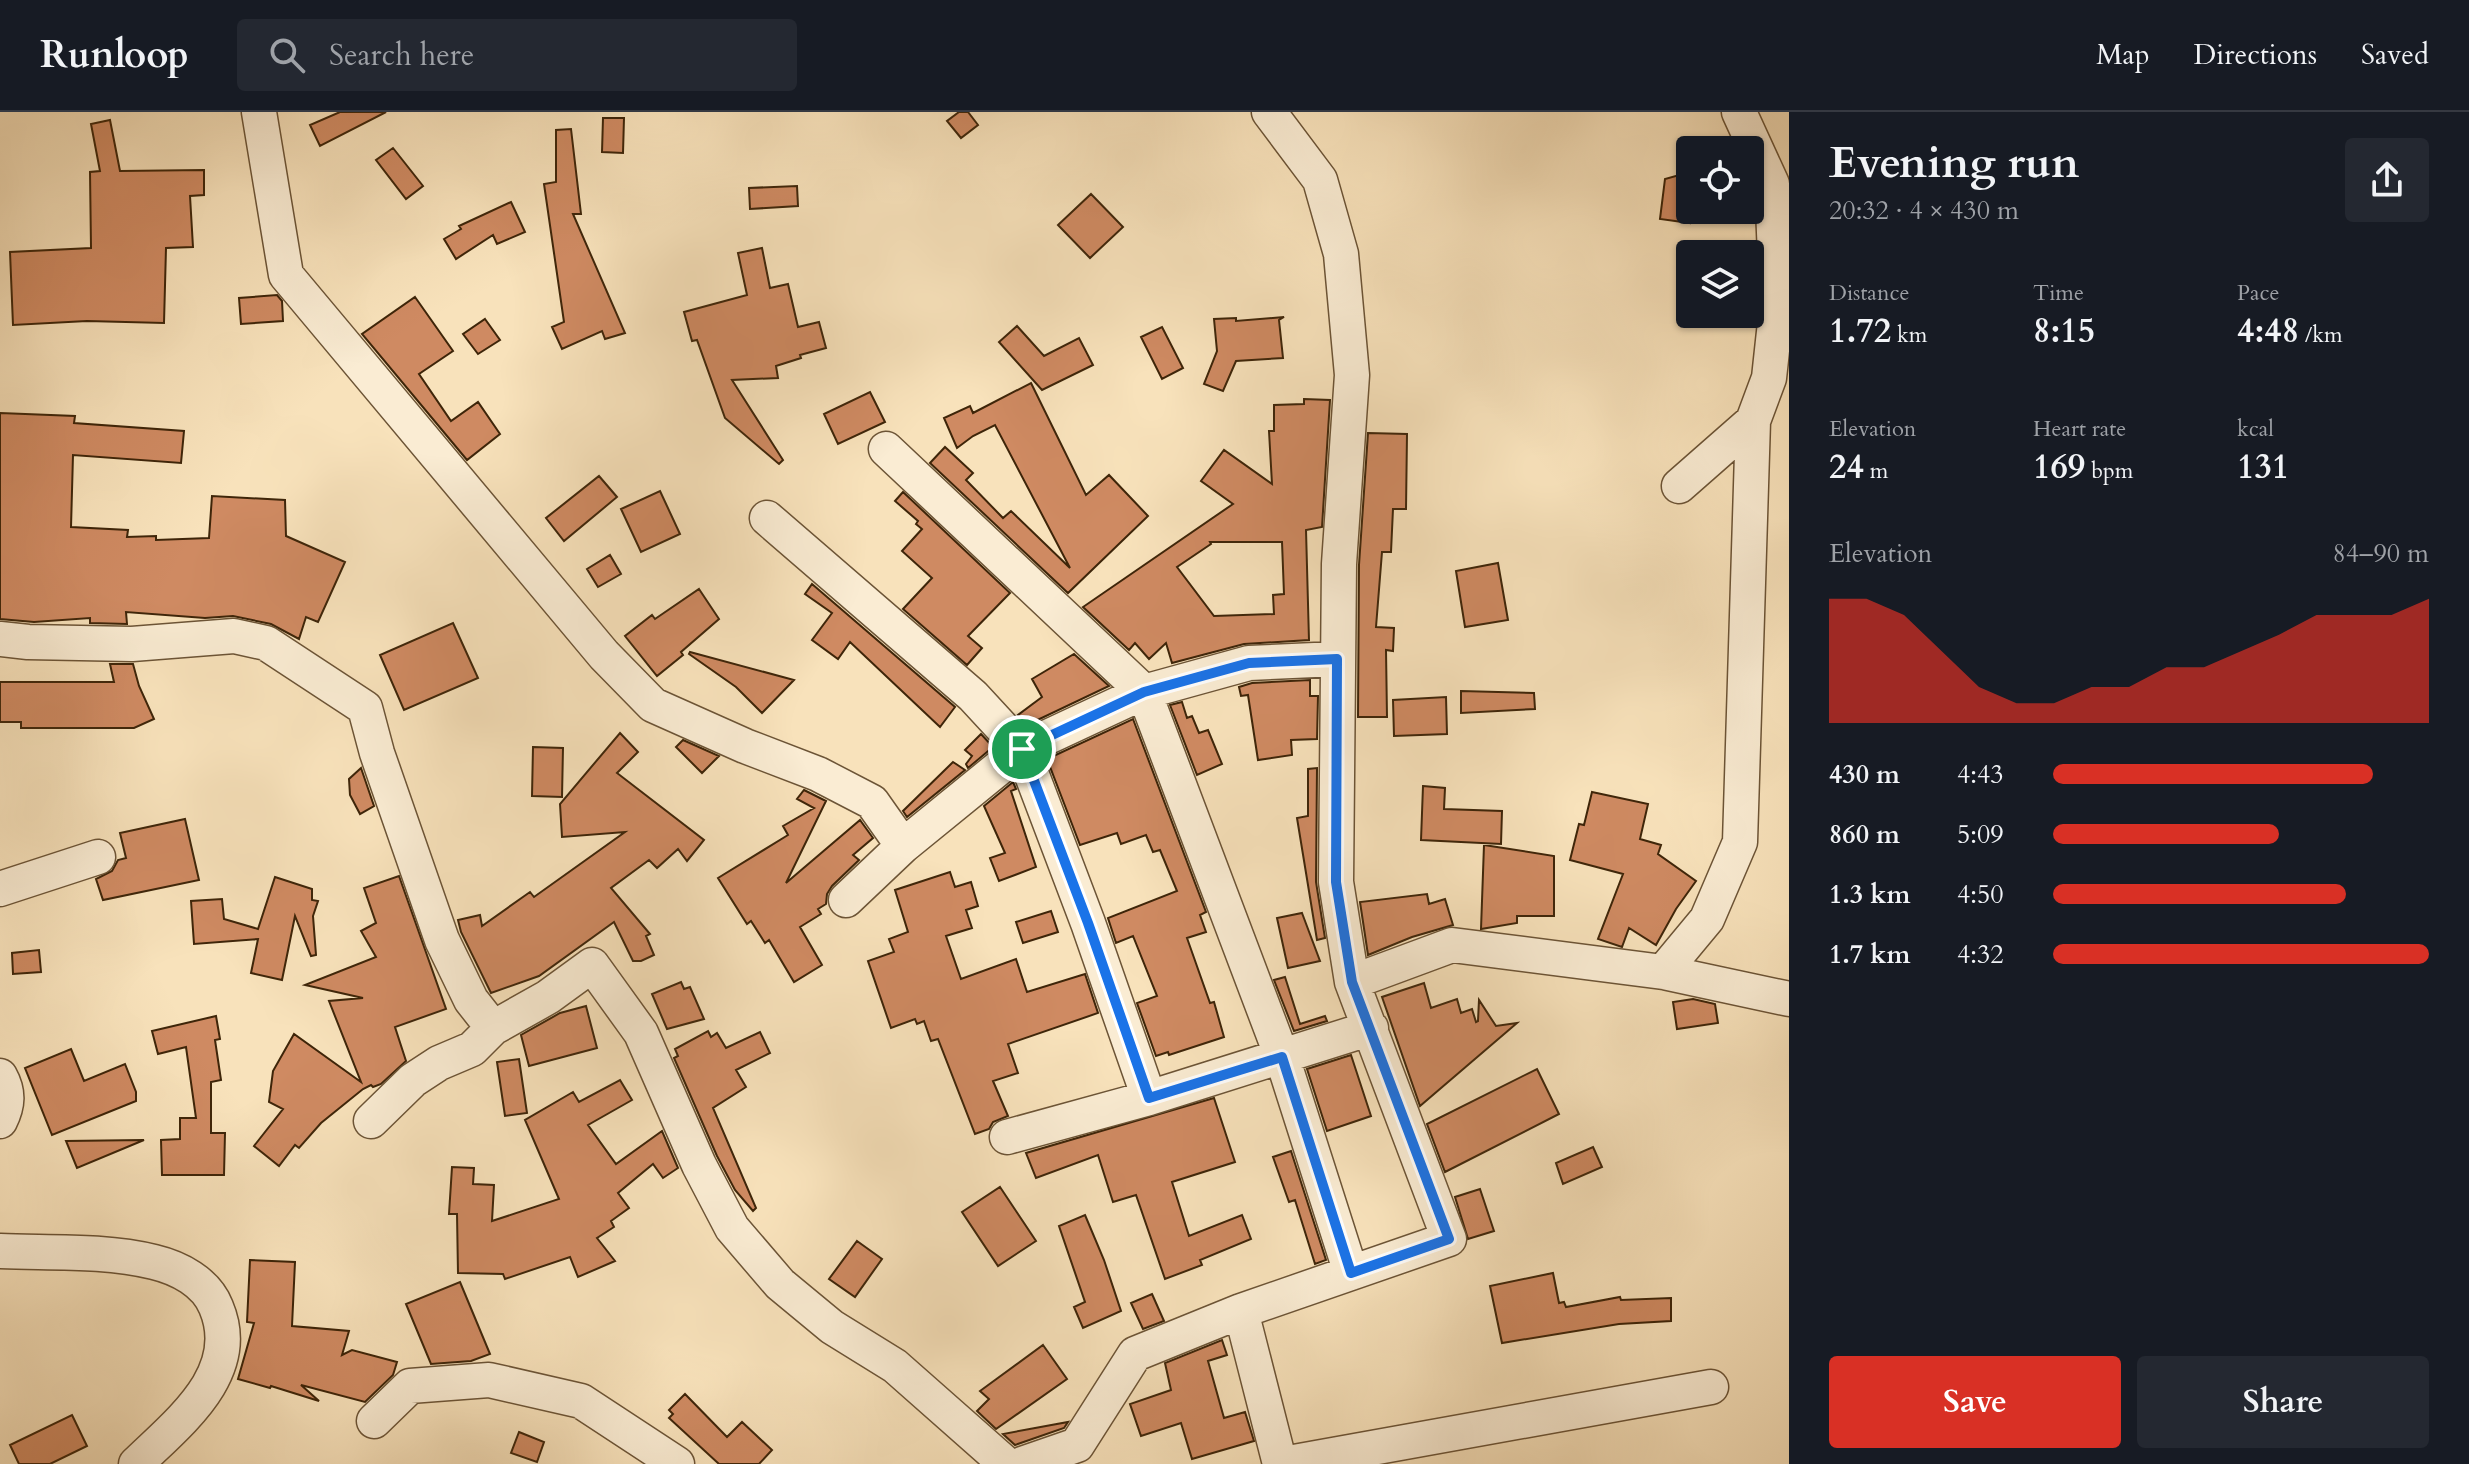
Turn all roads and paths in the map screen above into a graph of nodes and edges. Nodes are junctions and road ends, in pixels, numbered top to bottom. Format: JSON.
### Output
{"nodes":[{"id":1,"x":259,"y":112,"type":"edge"},
{"id":2,"x":1269,"y":112,"type":"edge"},
{"id":3,"x":1739,"y":112,"type":"edge"},
{"id":4,"x":1753,"y":421,"type":"junction"},
{"id":5,"x":886,"y":449,"type":"dead end"},
{"id":6,"x":1679,"y":486,"type":"dead end"},
{"id":7,"x":767,"y":518,"type":"dead end"},
{"id":8,"x":0,"y":639,"type":"edge"},
{"id":9,"x":1337,"y":659,"type":"junction"},
{"id":10,"x":1144,"y":692,"type":"junction"},
{"id":11,"x":1022,"y":749,"type":"junction"},
{"id":12,"x":903,"y":846,"type":"junction"},
{"id":13,"x":98,"y":857,"type":"dead end"},
{"id":14,"x":0,"y":889,"type":"edge"},
{"id":15,"x":846,"y":900,"type":"dead end"},
{"id":16,"x":1663,"y":972,"type":"junction"},
{"id":17,"x":1352,"y":982,"type":"junction"},
{"id":18,"x":1789,"y":999,"type":"edge"},
{"id":19,"x":493,"y":1028,"type":"junction"},
{"id":20,"x":1371,"y":1028,"type":"junction"},
{"id":21,"x":1282,"y":1057,"type":"junction"},
{"id":22,"x":0,"y":1076,"type":"edge"},
{"id":23,"x":1149,"y":1098,"type":"junction"},
{"id":24,"x":0,"y":1121,"type":"edge"},
{"id":25,"x":371,"y":1121,"type":"dead end"},
{"id":26,"x":1007,"y":1137,"type":"dead end"},
{"id":27,"x":0,"y":1251,"type":"edge"},
{"id":28,"x":1351,"y":1273,"type":"junction"},
{"id":29,"x":1241,"y":1311,"type":"junction"},
{"id":30,"x":1711,"y":1387,"type":"dead end"},
{"id":31,"x":374,"y":1421,"type":"dead end"},
{"id":32,"x":136,"y":1464,"type":"edge"},
{"id":33,"x":677,"y":1464,"type":"edge"},
{"id":34,"x":1006,"y":1464,"type":"edge"},
{"id":35,"x":1022,"y":1464,"type":"edge"},
{"id":36,"x":1282,"y":1464,"type":"edge"}],
"edges":[{"from":1,"to":12,"type":"street"},
{"from":2,"to":9,"type":"street"},
{"from":3,"to":4,"type":"street"},
{"from":4,"to":6,"type":"street"},
{"from":4,"to":16,"type":"street"},
{"from":5,"to":10,"type":"street"},
{"from":7,"to":11,"type":"street"},
{"from":8,"to":19,"type":"street"},
{"from":9,"to":10,"type":"street"},
{"from":9,"to":17,"type":"street"},
{"from":10,"to":11,"type":"street"},
{"from":10,"to":21,"type":"street"},
{"from":11,"to":12,"type":"street"},
{"from":11,"to":23,"type":"street"},
{"from":12,"to":15,"type":"street"},
{"from":13,"to":14,"type":"street"},
{"from":16,"to":17,"type":"street"},
{"from":16,"to":18,"type":"street"},
{"from":17,"to":20,"type":"street"},
{"from":19,"to":25,"type":"street"},
{"from":19,"to":34,"type":"street"},
{"from":20,"to":21,"type":"street"},
{"from":20,"to":28,"type":"street"},
{"from":21,"to":23,"type":"street"},
{"from":21,"to":28,"type":"street"},
{"from":22,"to":24,"type":"street"},
{"from":23,"to":26,"type":"street"},
{"from":27,"to":32,"type":"street"},
{"from":28,"to":29,"type":"street"},
{"from":29,"to":35,"type":"street"},
{"from":29,"to":36,"type":"street"},
{"from":30,"to":36,"type":"street"},
{"from":31,"to":33,"type":"street"}]}
